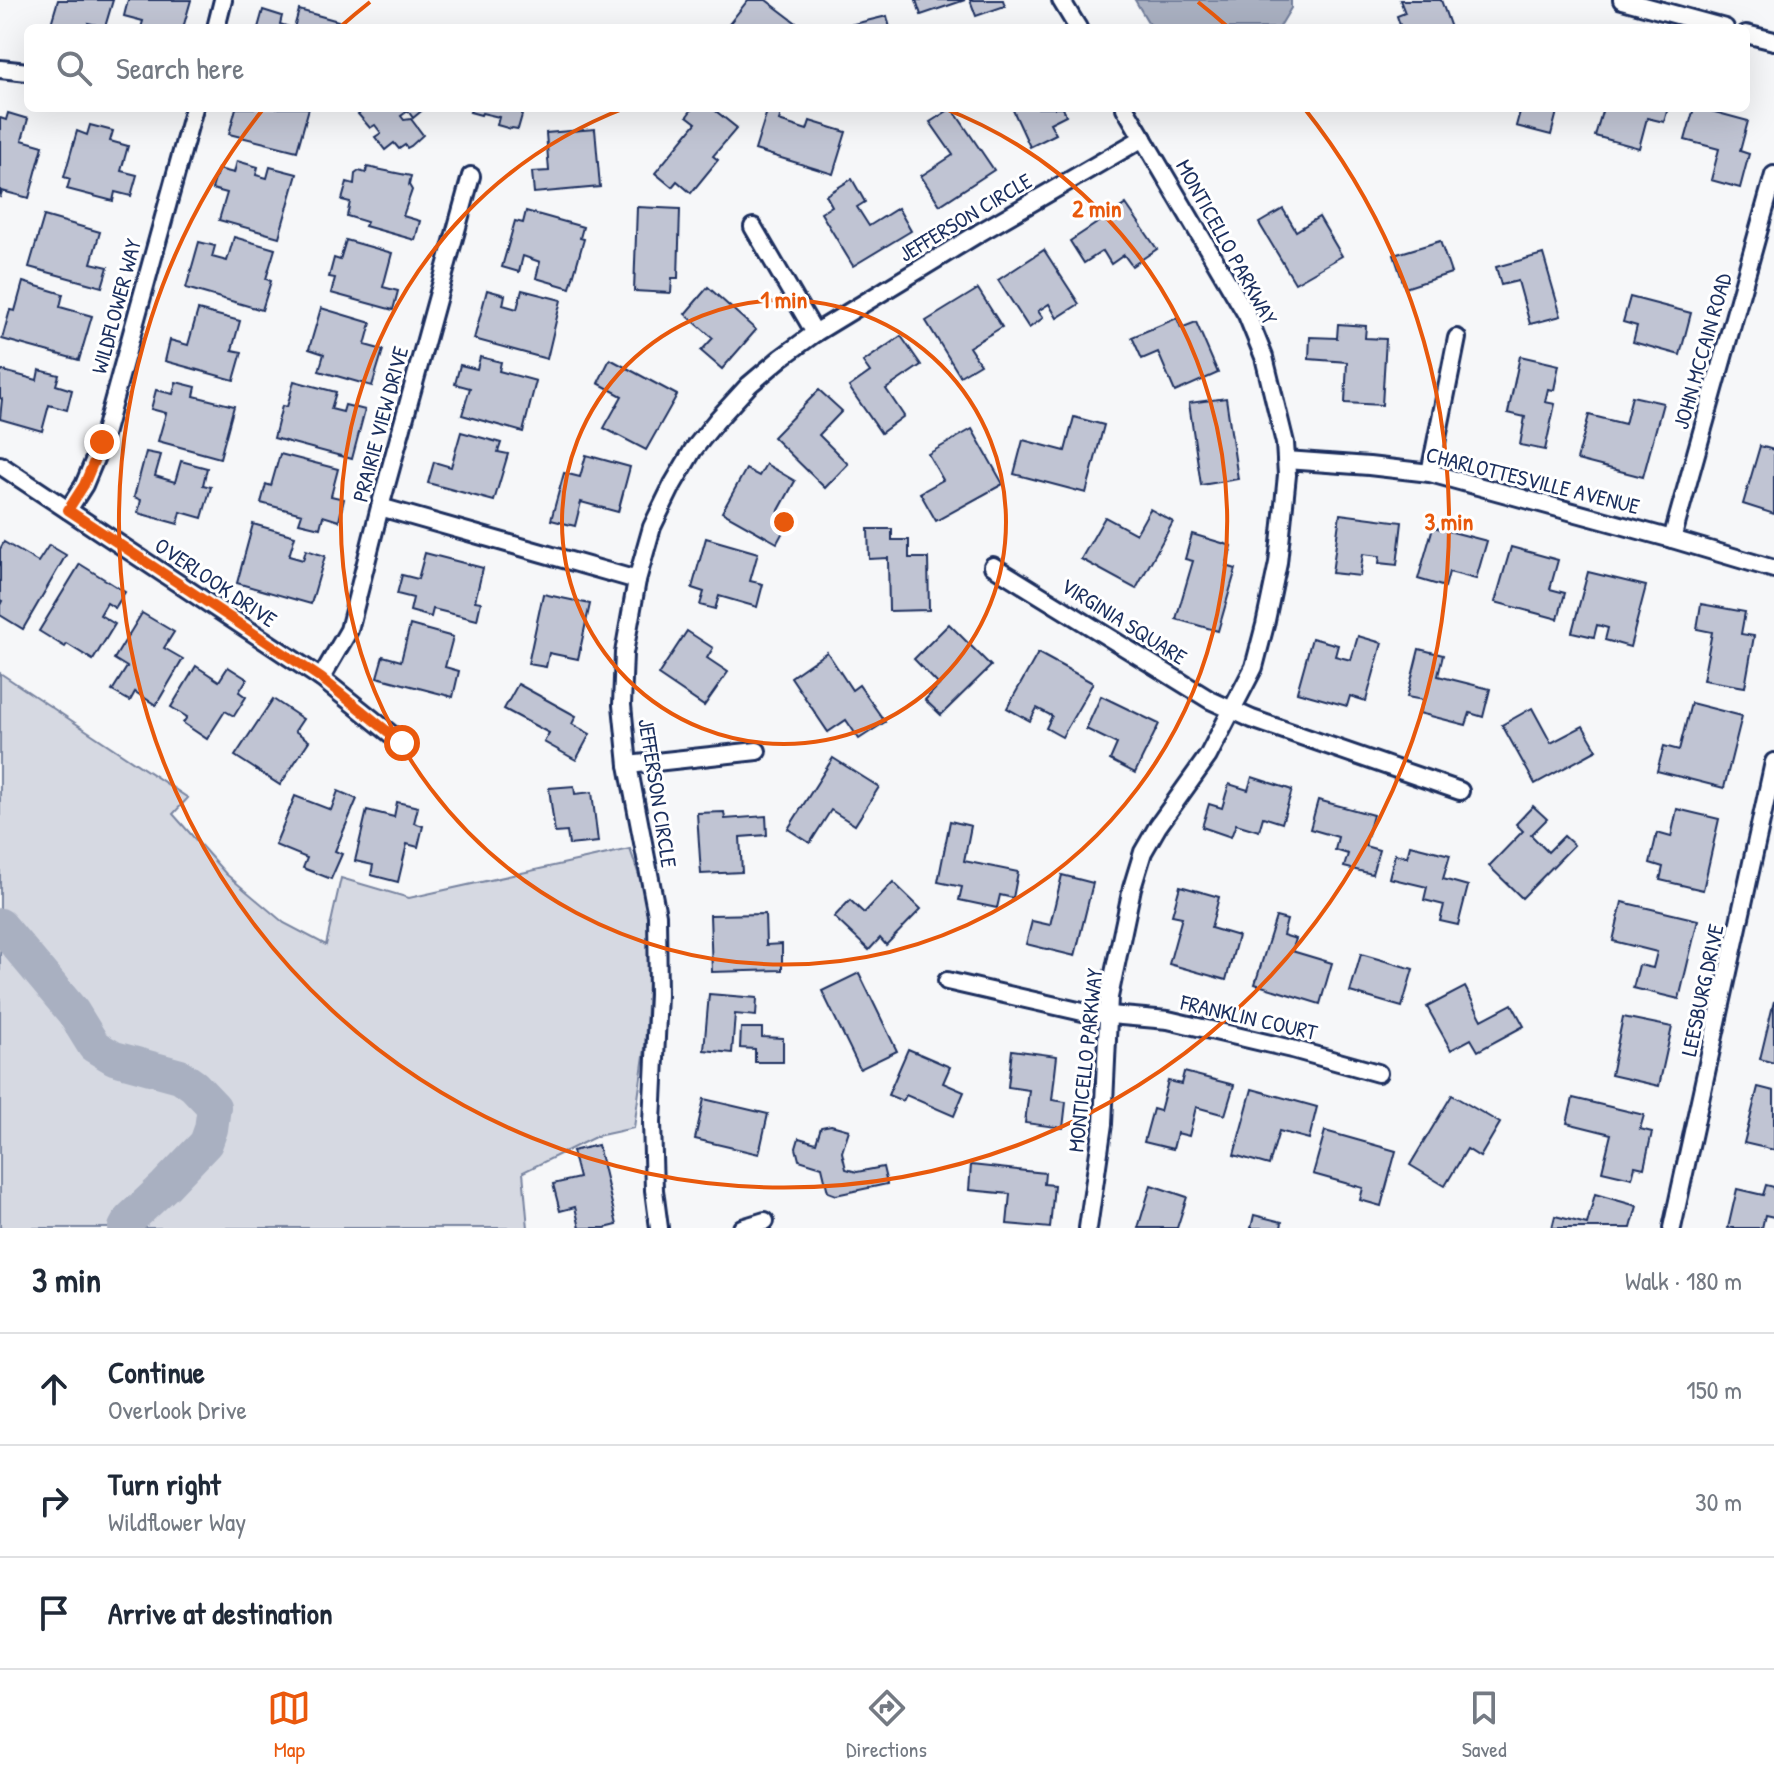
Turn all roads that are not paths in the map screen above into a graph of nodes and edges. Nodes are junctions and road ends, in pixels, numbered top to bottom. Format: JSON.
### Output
{"nodes":[{"id":1,"x":223,"y":0,"type":"edge"},
{"id":2,"x":1061,"y":0,"type":"edge"},
{"id":3,"x":1622,"y":0,"type":"edge"},
{"id":4,"x":217,"y":24,"type":"edge"},
{"id":5,"x":1076,"y":24,"type":"edge"},
{"id":6,"x":1710,"y":24,"type":"edge"},
{"id":7,"x":1750,"y":35,"type":"edge"},
{"id":8,"x":1774,"y":41,"type":"edge"},
{"id":9,"x":0,"y":69,"type":"edge"},
{"id":10,"x":24,"y":72,"type":"edge"},
{"id":11,"x":187,"y":112,"type":"edge"},
{"id":12,"x":1127,"y":112,"type":"edge"},
{"id":13,"x":1143,"y":138,"type":"junction"},
{"id":14,"x":1774,"y":175,"type":"edge"},
{"id":15,"x":471,"y":176,"type":"dead end"},
{"id":16,"x":753,"y":227,"type":"dead end"},
{"id":17,"x":815,"y":333,"type":"junction"},
{"id":18,"x":1457,"y":338,"type":"dead end"},
{"id":19,"x":1286,"y":460,"type":"junction"},
{"id":20,"x":0,"y":465,"type":"edge"},
{"id":21,"x":1430,"y":473,"type":"junction"},
{"id":22,"x":380,"y":507,"type":"junction"},
{"id":23,"x":68,"y":510,"type":"junction"},
{"id":24,"x":1672,"y":539,"type":"junction"},
{"id":25,"x":993,"y":566,"type":"dead end"},
{"id":26,"x":1774,"y":569,"type":"edge"},
{"id":27,"x":637,"y":580,"type":"junction"},
{"id":28,"x":321,"y":678,"type":"junction"},
{"id":29,"x":1233,"y":711,"type":"junction"},
{"id":30,"x":402,"y":743,"type":"dead end"},
{"id":31,"x":757,"y":751,"type":"dead end"},
{"id":32,"x":1774,"y":762,"type":"edge"},
{"id":33,"x":628,"y":765,"type":"junction"},
{"id":34,"x":1460,"y":791,"type":"dead end"},
{"id":35,"x":947,"y":981,"type":"dead end"},
{"id":36,"x":1108,"y":1015,"type":"junction"},
{"id":37,"x":1378,"y":1073,"type":"dead end"},
{"id":38,"x":765,"y":1221,"type":"dead end"},
{"id":39,"x":659,"y":1228,"type":"edge"},
{"id":40,"x":742,"y":1228,"type":"edge"},
{"id":41,"x":1088,"y":1228,"type":"edge"},
{"id":42,"x":1672,"y":1228,"type":"edge"}],
"edges":[{"from":1,"to":4,"type":"street"},
{"from":2,"to":5,"type":"street"},
{"from":3,"to":6,"type":"street"},
{"from":7,"to":8,"type":"street"},
{"from":9,"to":10,"type":"street"},
{"from":11,"to":23,"type":"street","name":"WILDFLOWER WAY"},
{"from":12,"to":13,"type":"street","name":"MONTICELLO PARKWAY"},
{"from":13,"to":17,"type":"street","name":"JEFFERSON CIRCLE"},
{"from":13,"to":19,"type":"street","name":"MONTICELLO PARKWAY"},
{"from":14,"to":24,"type":"street","name":"JOHN MCCAIN ROAD"},
{"from":15,"to":22,"type":"street","name":"PRAIRIE VIEW DRIVE"},
{"from":16,"to":17,"type":"street"},
{"from":17,"to":27,"type":"street","name":"JEFFERSON CIRCLE"},
{"from":18,"to":21,"type":"street"},
{"from":19,"to":21,"type":"street","name":"CHARLOTTESVILLE AVENUE"},
{"from":19,"to":29,"type":"street","name":"MONTICELLO PARKWAY"},
{"from":20,"to":23,"type":"street","name":"OVERLOOK DRIVE"},
{"from":21,"to":24,"type":"street","name":"CHARLOTTESVILLE AVENUE"},
{"from":22,"to":27,"type":"street"},
{"from":22,"to":28,"type":"street","name":"PRAIRIE VIEW DRIVE"},
{"from":23,"to":28,"type":"street","name":"OVERLOOK DRIVE"},
{"from":24,"to":26,"type":"street","name":"CHARLOTTESVILLE AVENUE"},
{"from":25,"to":29,"type":"street","name":"VIRGINIA SQUARE"},
{"from":27,"to":33,"type":"street","name":"JEFFERSON CIRCLE"},
{"from":28,"to":30,"type":"street","name":"OVERLOOK DRIVE"},
{"from":29,"to":34,"type":"street","name":"VIRGINIA SQUARE"},
{"from":29,"to":36,"type":"street","name":"MONTICELLO PARKWAY"},
{"from":31,"to":33,"type":"street"},
{"from":32,"to":42,"type":"street","name":"LEESBURG DRIVE"},
{"from":33,"to":39,"type":"street","name":"JEFFERSON CIRCLE"},
{"from":35,"to":36,"type":"street","name":"FRANKLIN COURT"},
{"from":36,"to":37,"type":"street","name":"FRANKLIN COURT"},
{"from":36,"to":41,"type":"street","name":"MONTICELLO PARKWAY"},
{"from":38,"to":40,"type":"street"}]}
